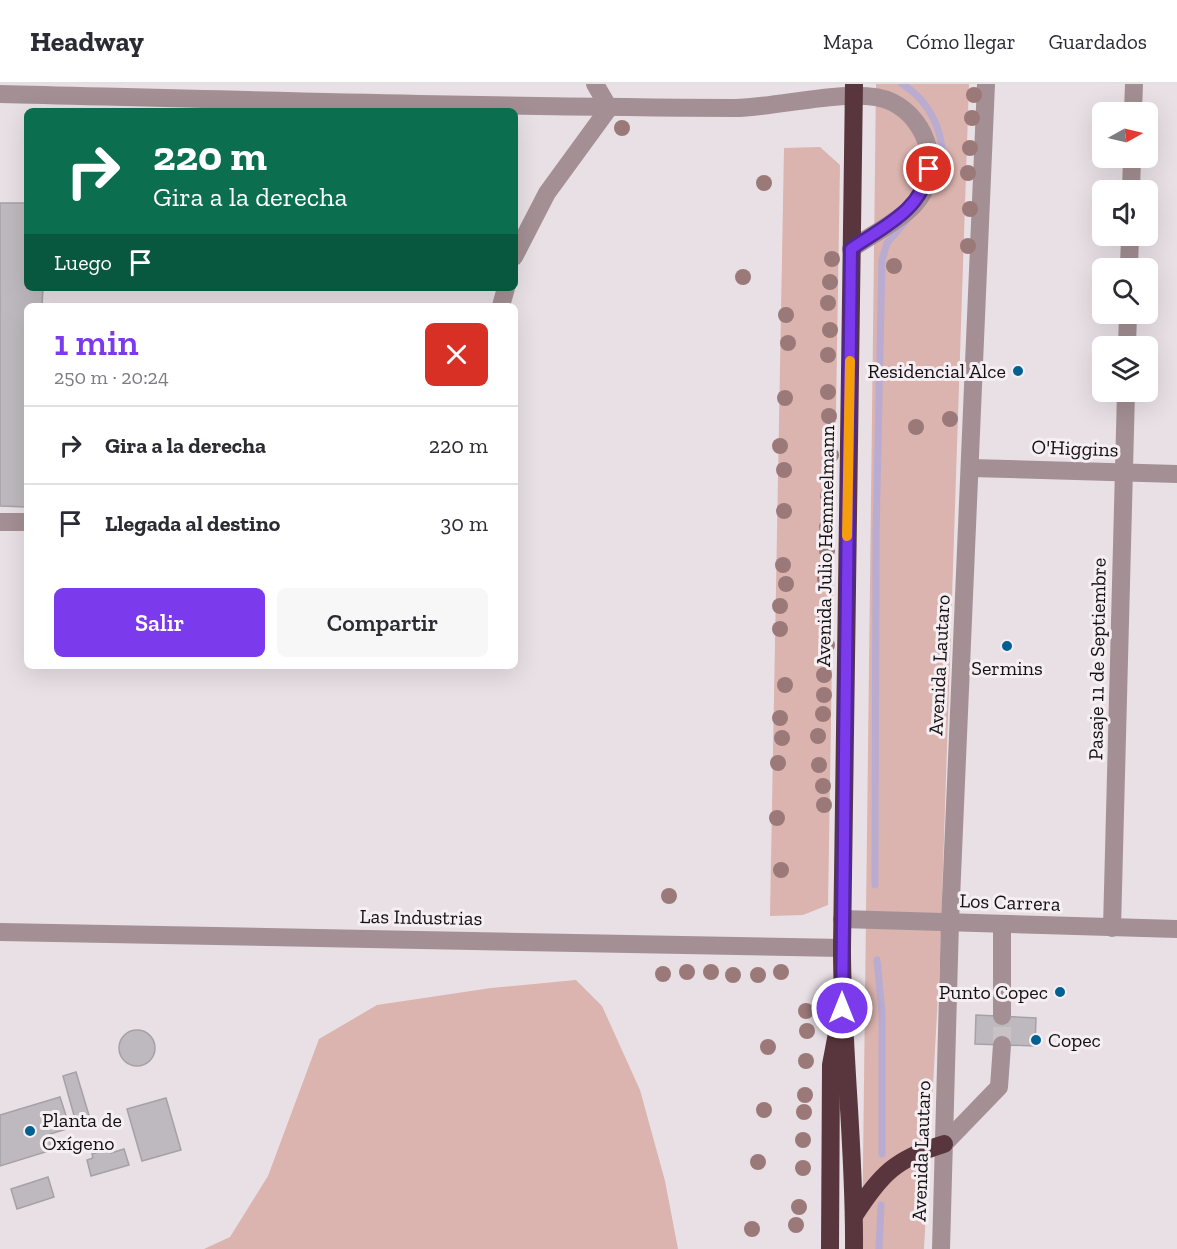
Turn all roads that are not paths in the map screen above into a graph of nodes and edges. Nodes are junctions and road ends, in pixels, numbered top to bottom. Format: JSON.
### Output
{"nodes":[{"id":1,"x":595,"y":84,"type":"edge"},
{"id":2,"x":986,"y":84,"type":"edge"},
{"id":3,"x":1134,"y":84,"type":"edge"},
{"id":4,"x":853,"y":90,"type":"edge"},
{"id":5,"x":0,"y":94,"type":"edge"},
{"id":6,"x":1133,"y":102,"type":"edge"},
{"id":7,"x":609,"y":108,"type":"junction"},
{"id":8,"x":518,"y":249,"type":"edge"},
{"id":9,"x":851,"y":249,"type":"junction"},
{"id":10,"x":1126,"y":402,"type":"edge"},
{"id":11,"x":971,"y":468,"type":"junction"},
{"id":12,"x":1124,"y":472,"type":"junction"},
{"id":13,"x":1177,"y":474,"type":"edge"},
{"id":14,"x":0,"y":522,"type":"edge"},
{"id":15,"x":24,"y":522,"type":"edge"},
{"id":16,"x":842,"y":919,"type":"junction"},
{"id":17,"x":950,"y":922,"type":"junction"},
{"id":18,"x":1002,"y":924,"type":"junction"},
{"id":19,"x":1112,"y":928,"type":"junction"},
{"id":20,"x":1177,"y":929,"type":"edge"},
{"id":21,"x":0,"y":932,"type":"edge"},
{"id":22,"x":842,"y":948,"type":"junction"},
{"id":23,"x":842,"y":1008,"type":"junction"},
{"id":24,"x":1002,"y":1016,"type":"tunnel mouth"},
{"id":25,"x":1002,"y":1045,"type":"tunnel mouth"},
{"id":26,"x":944,"y":1144,"type":"junction"},
{"id":27,"x":854,"y":1216,"type":"junction"},
{"id":28,"x":830,"y":1249,"type":"edge"},
{"id":29,"x":854,"y":1249,"type":"edge"},
{"id":30,"x":941,"y":1249,"type":"edge"}],
"edges":[{"from":1,"to":7,"type":"street"},
{"from":2,"to":11,"type":"street","name":"Avenida Lautaro"},
{"from":3,"to":6,"type":"street"},
{"from":4,"to":7,"type":"street"},
{"from":4,"to":9,"type":"highway","name":"Avenida Julio Hemmelmann"},
{"from":4,"to":9,"type":"street"},
{"from":5,"to":7,"type":"street"},
{"from":7,"to":8,"type":"street"},
{"from":9,"to":16,"type":"highway","name":"Avenida Julio Hemmelmann"},
{"from":10,"to":12,"type":"street","name":"Pasaje 11 de Septiembre"},
{"from":11,"to":12,"type":"street","name":"O'Higgins"},
{"from":11,"to":17,"type":"street","name":"Avenida Lautaro"},
{"from":12,"to":13,"type":"street","name":"O'Higgins"},
{"from":12,"to":19,"type":"street","name":"Pasaje 11 de Septiembre"},
{"from":14,"to":15,"type":"street"},
{"from":16,"to":17,"type":"street","name":"Los Carrera"},
{"from":16,"to":22,"type":"highway","name":"Avenida Julio Hemmelmann"},
{"from":17,"to":18,"type":"street","name":"Los Carrera"},
{"from":17,"to":26,"type":"street","name":"Avenida Lautaro"},
{"from":18,"to":19,"type":"street","name":"Los Carrera"},
{"from":18,"to":24,"type":"street"},
{"from":19,"to":20,"type":"street","name":"Los Carrera"},
{"from":21,"to":22,"type":"street","name":"Las Industrias"},
{"from":22,"to":23,"type":"highway","name":"Avenida Julio Hemmelmann"},
{"from":23,"to":27,"type":"highway","name":"Avenida Julio Hemmelmann"},
{"from":23,"to":28,"type":"highway","name":"Avenida Julio Hemmelmann"},
{"from":25,"to":26,"type":"street"},
{"from":26,"to":27,"type":"highway"},
{"from":26,"to":30,"type":"street","name":"Avenida Lautaro"},
{"from":27,"to":29,"type":"highway","name":"Avenida Julio Hemmelmann"}]}
